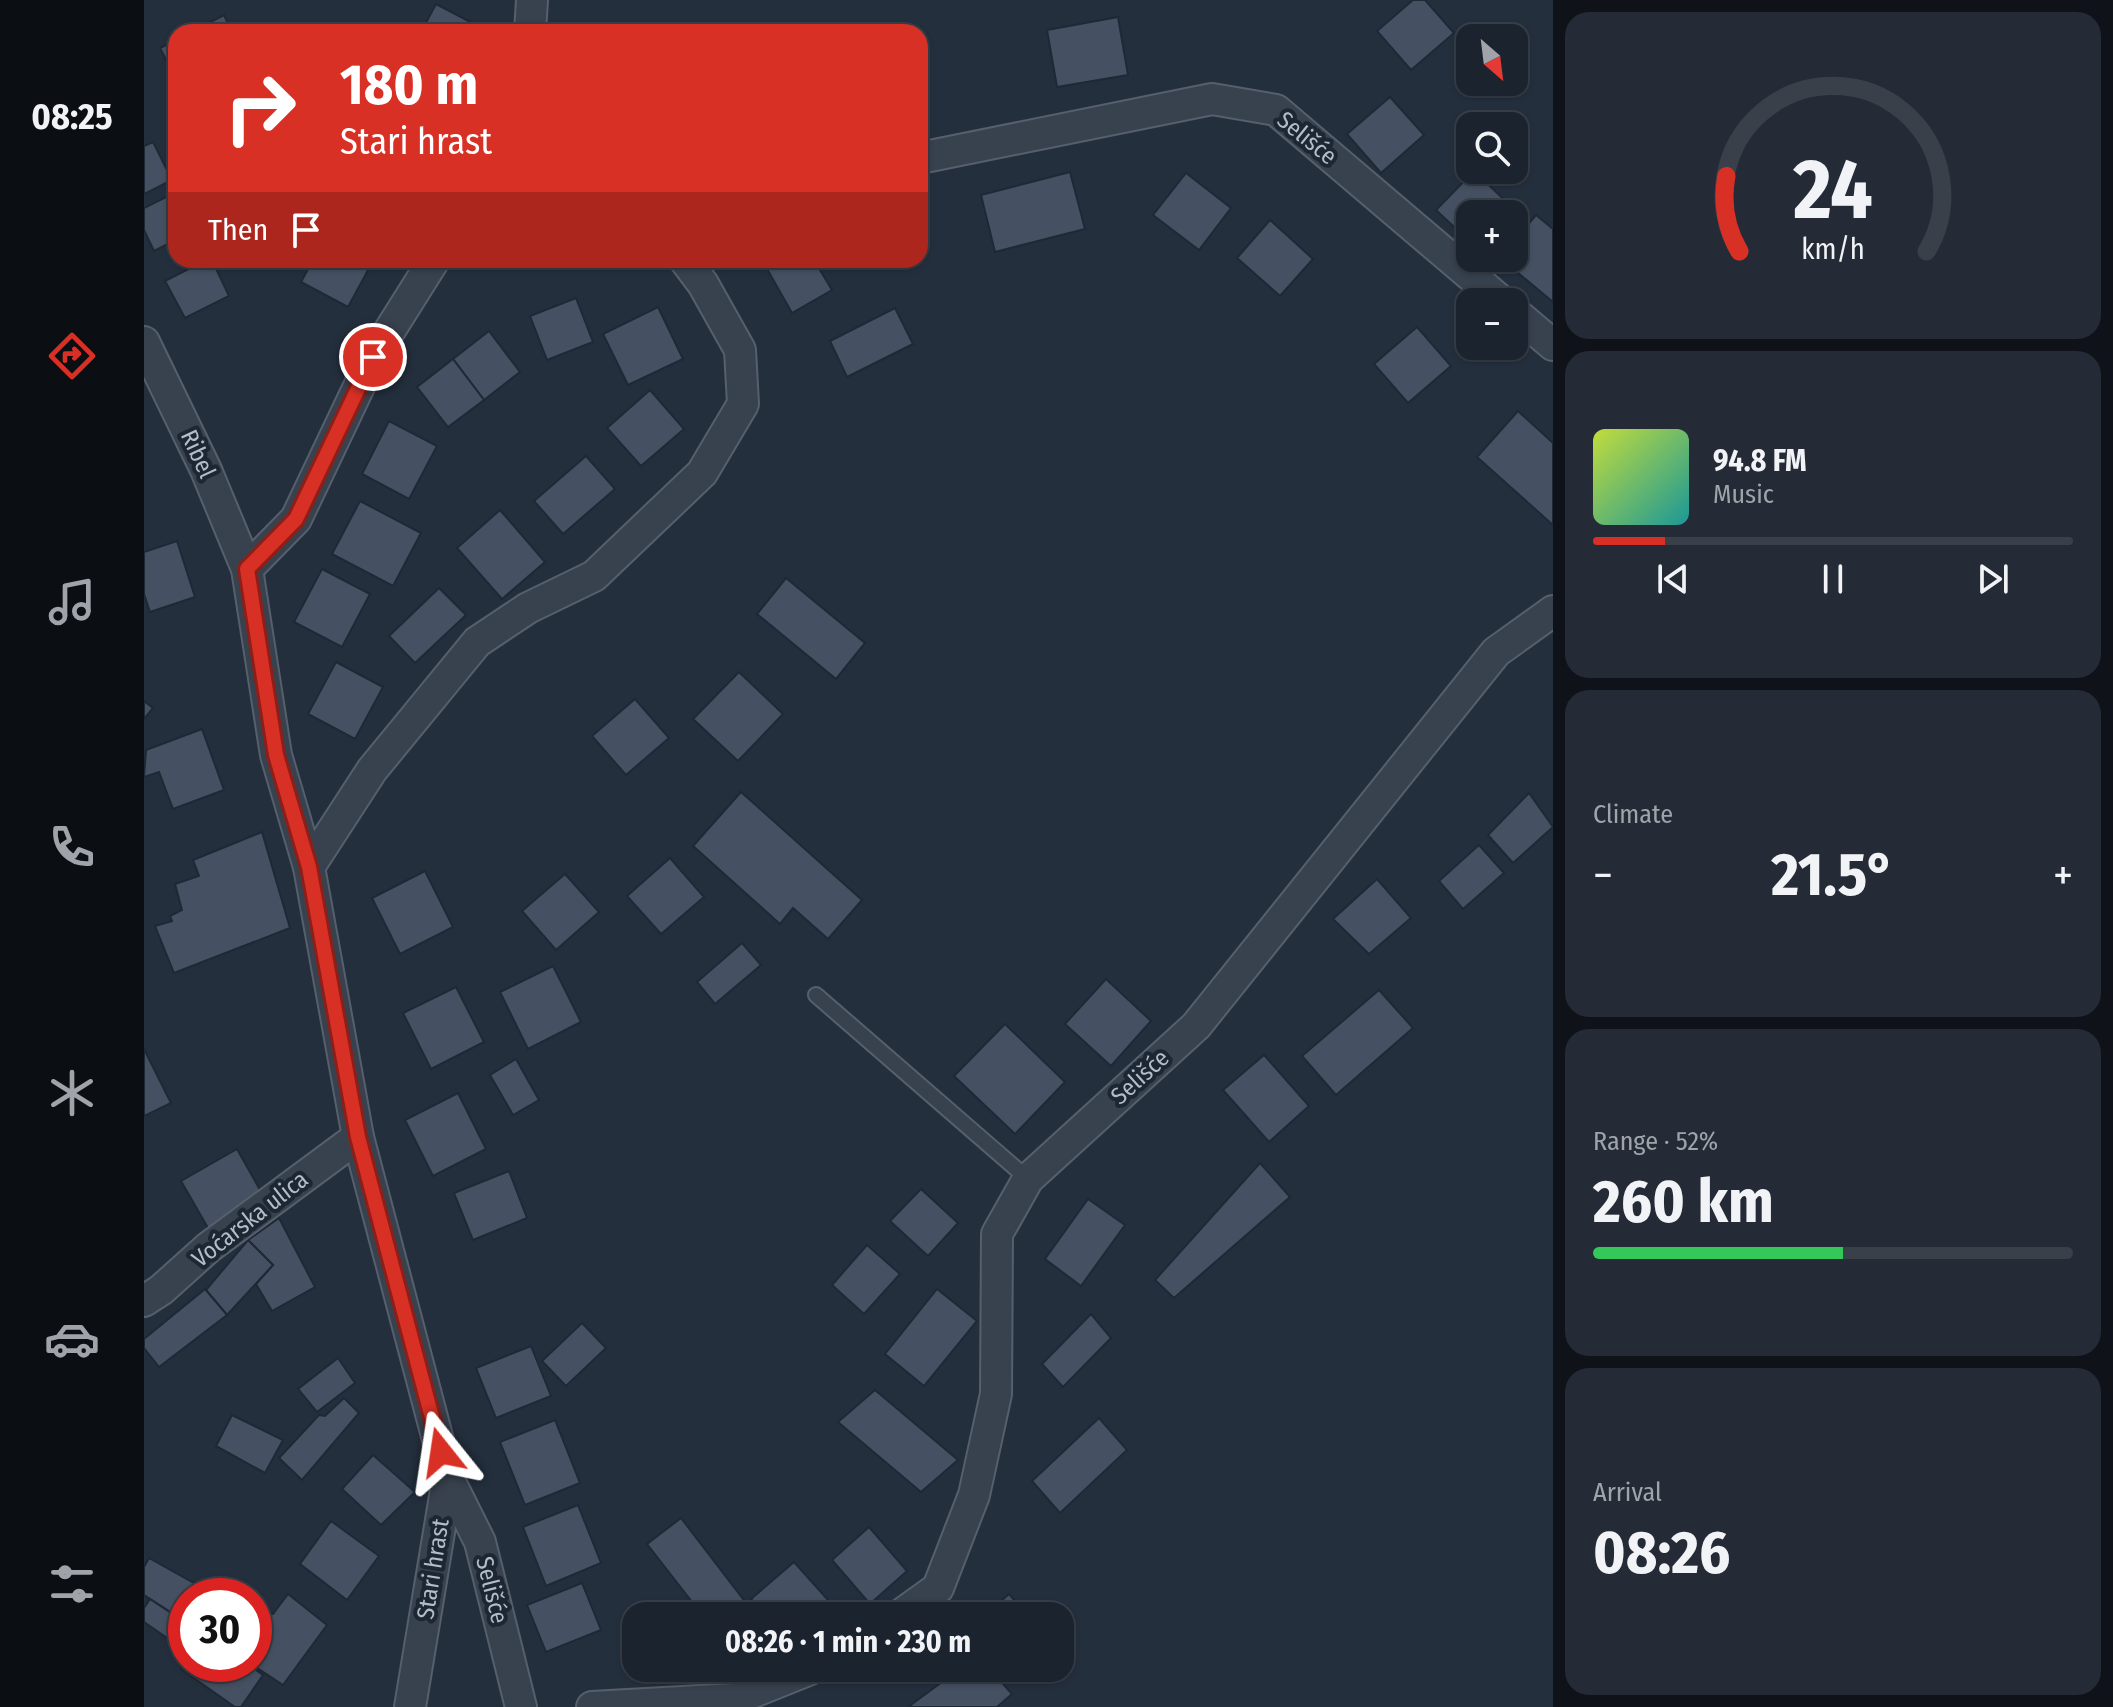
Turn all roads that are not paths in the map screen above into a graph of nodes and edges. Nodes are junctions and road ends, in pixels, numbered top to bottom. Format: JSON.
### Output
{"nodes":[{"id":1,"x":532,"y":0,"type":"edge"},
{"id":2,"x":530,"y":24,"type":"edge"},
{"id":3,"x":928,"y":156,"type":"edge"},
{"id":4,"x":429,"y":268,"type":"edge"},
{"id":5,"x":691,"y":268,"type":"edge"},
{"id":6,"x":1486,"y":288,"type":"edge"},
{"id":7,"x":1528,"y":324,"type":"edge"},
{"id":8,"x":144,"y":342,"type":"edge"},
{"id":9,"x":1553,"y":345,"type":"edge"},
{"id":10,"x":247,"y":569,"type":"junction"},
{"id":11,"x":1553,"y":611,"type":"edge"},
{"id":12,"x":309,"y":867,"type":"junction"},
{"id":13,"x":816,"y":995,"type":"dead end"},
{"id":14,"x":358,"y":1137,"type":"junction"},
{"id":15,"x":1028,"y":1179,"type":"junction"},
{"id":16,"x":144,"y":1301,"type":"edge"},
{"id":17,"x":448,"y":1478,"type":"junction"},
{"id":18,"x":918,"y":1602,"type":"edge"},
{"id":19,"x":778,"y":1682,"type":"edge"},
{"id":20,"x":410,"y":1707,"type":"edge"},
{"id":21,"x":521,"y":1707,"type":"edge"},
{"id":22,"x":592,"y":1707,"type":"edge"}],
"edges":[{"from":1,"to":2,"type":"street"},
{"from":3,"to":6,"type":"street","name":"Selišće"},
{"from":4,"to":10,"type":"street"},
{"from":5,"to":12,"type":"street"},
{"from":7,"to":9,"type":"street"},
{"from":8,"to":10,"type":"street","name":"Ribel"},
{"from":10,"to":12,"type":"street","name":"Stari hrast"},
{"from":11,"to":15,"type":"street","name":"Selišće"},
{"from":12,"to":14,"type":"street","name":"Stari hrast"},
{"from":13,"to":15,"type":"lane"},
{"from":14,"to":16,"type":"street","name":"Voćarska ulica"},
{"from":14,"to":17,"type":"street","name":"Stari hrast"},
{"from":15,"to":18,"type":"street","name":"Selišće"},
{"from":17,"to":20,"type":"street","name":"Stari hrast"},
{"from":17,"to":21,"type":"street","name":"Selišće"},
{"from":19,"to":22,"type":"street"}]}
